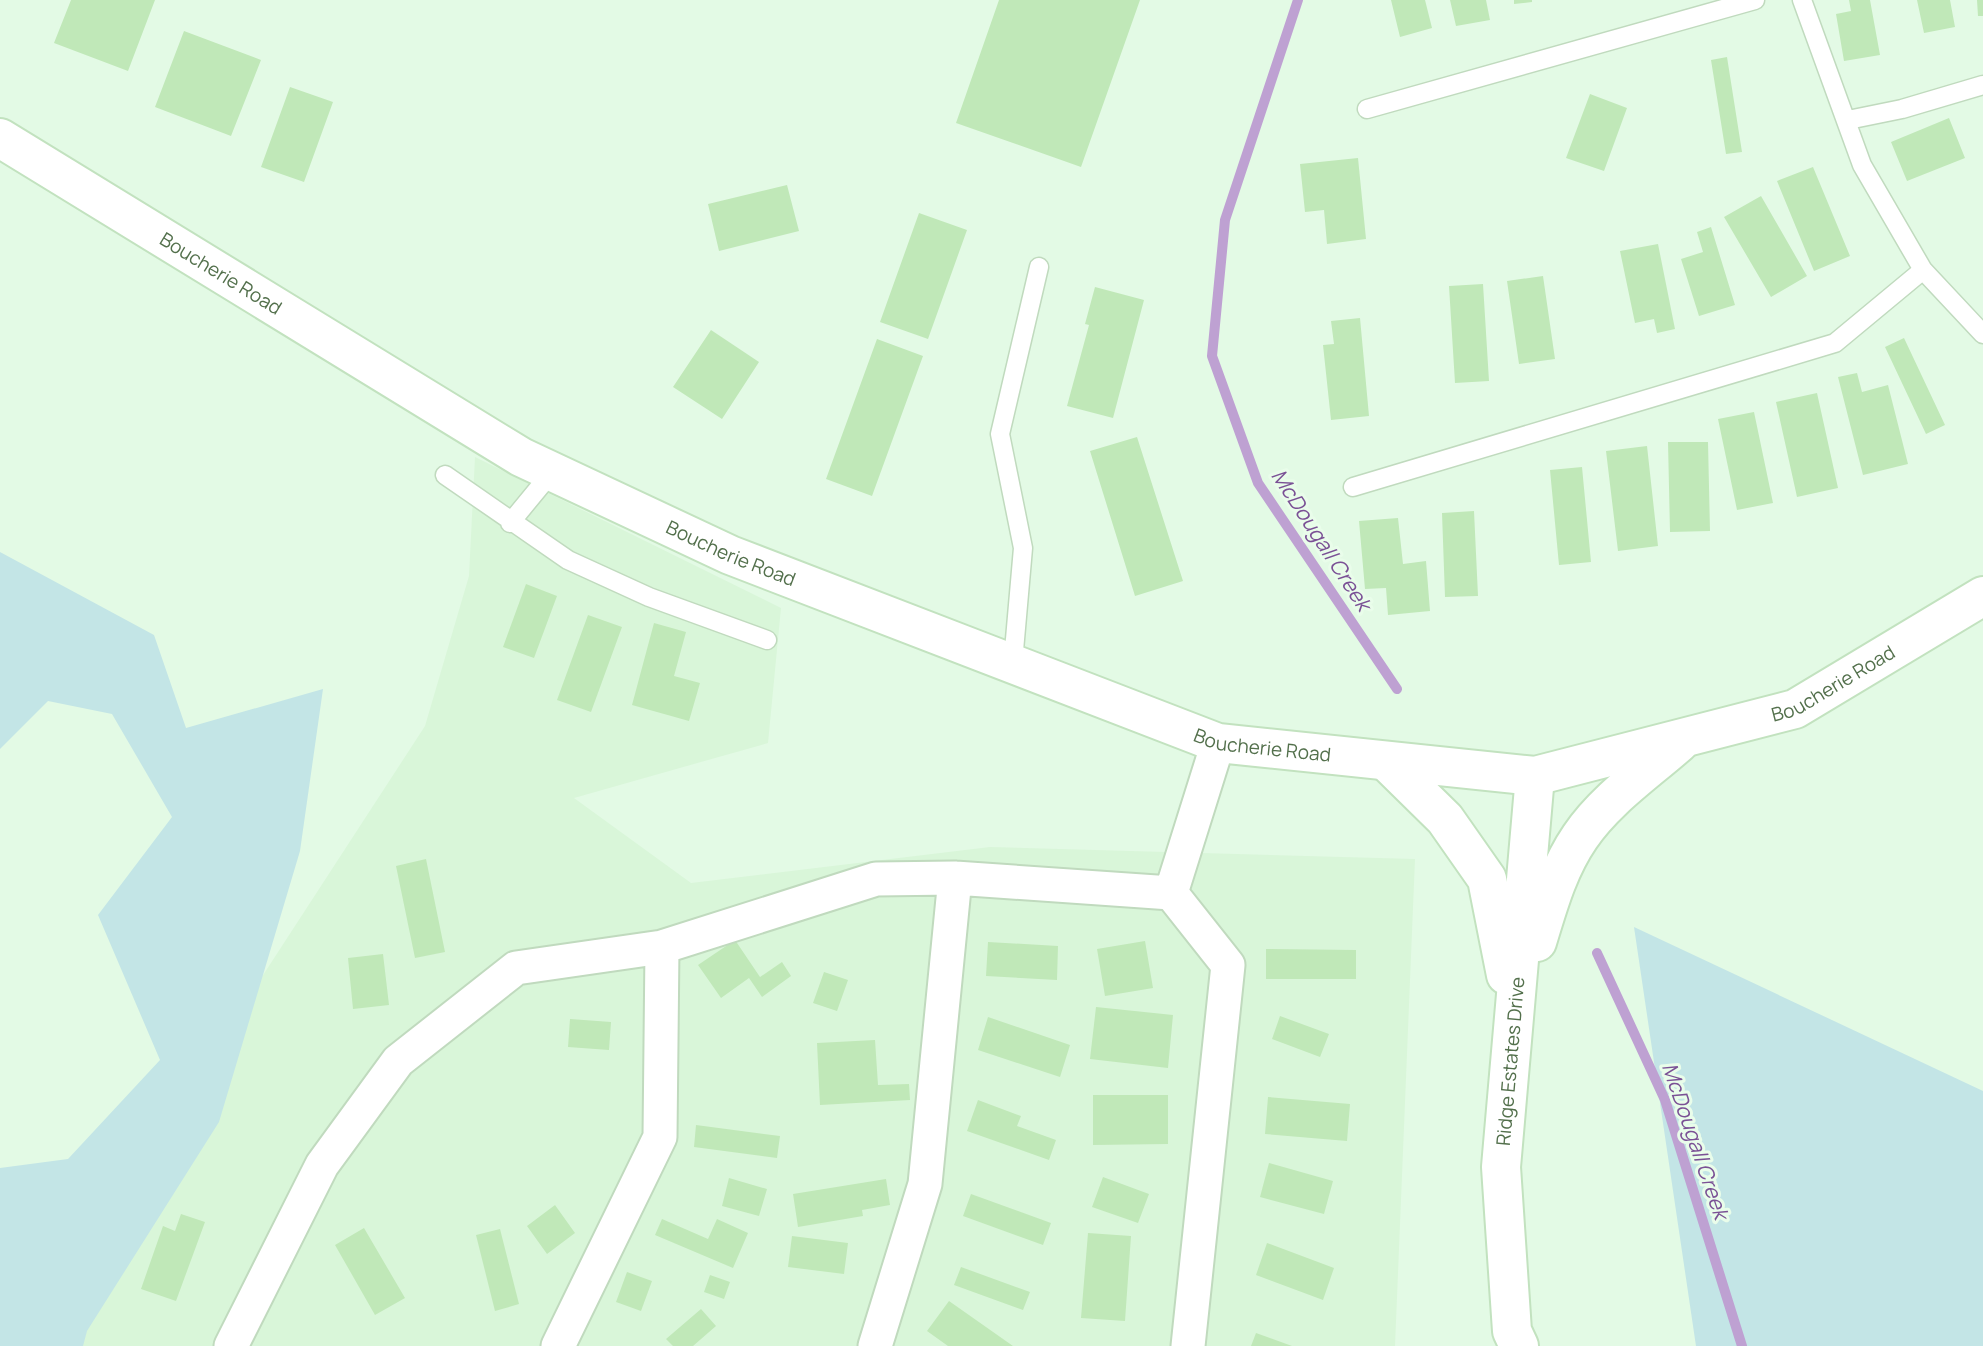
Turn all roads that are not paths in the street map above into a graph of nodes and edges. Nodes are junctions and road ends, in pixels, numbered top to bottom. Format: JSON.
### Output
{"nodes":[{"id":1,"x":1755,"y":0,"type":"edge"},
{"id":2,"x":1802,"y":0,"type":"edge"},
{"id":3,"x":1983,"y":85,"type":"edge"},
{"id":4,"x":1367,"y":109,"type":"dead end"},
{"id":5,"x":1848,"y":120,"type":"junction"},
{"id":6,"x":0,"y":138,"type":"edge"},
{"id":7,"x":1039,"y":267,"type":"dead end"},
{"id":8,"x":1923,"y":270,"type":"junction"},
{"id":9,"x":1983,"y":334,"type":"edge"},
{"id":10,"x":552,"y":472,"type":"junction"},
{"id":11,"x":445,"y":475,"type":"dead end"},
{"id":12,"x":1353,"y":487,"type":"dead end"},
{"id":13,"x":510,"y":523,"type":"junction"},
{"id":14,"x":1983,"y":597,"type":"edge"},
{"id":15,"x":767,"y":640,"type":"dead end"},
{"id":16,"x":1013,"y":662,"type":"junction"},
{"id":17,"x":1684,"y":738,"type":"junction"},
{"id":18,"x":1218,"y":743,"type":"junction"},
{"id":19,"x":1386,"y":761,"type":"junction"},
{"id":20,"x":1535,"y":776,"type":"junction"},
{"id":21,"x":955,"y":878,"type":"junction"},
{"id":22,"x":1171,"y":893,"type":"junction"},
{"id":23,"x":662,"y":947,"type":"junction"},
{"id":24,"x":1515,"y":1015,"type":"junction"},
{"id":25,"x":231,"y":1346,"type":"edge"},
{"id":26,"x":558,"y":1346,"type":"edge"},
{"id":27,"x":875,"y":1346,"type":"edge"},
{"id":28,"x":1188,"y":1346,"type":"edge"},
{"id":29,"x":1519,"y":1346,"type":"edge"}],
"edges":[{"from":1,"to":4,"type":"lane"},
{"from":2,"to":5,"type":"lane"},
{"from":3,"to":5,"type":"lane"},
{"from":5,"to":8,"type":"lane"},
{"from":6,"to":10,"type":"main road","name":"Boucherie Road"},
{"from":7,"to":16,"type":"lane"},
{"from":8,"to":9,"type":"lane"},
{"from":8,"to":12,"type":"lane"},
{"from":10,"to":13,"type":"lane"},
{"from":10,"to":16,"type":"main road","name":"Boucherie Road"},
{"from":11,"to":13,"type":"lane"},
{"from":13,"to":15,"type":"lane"},
{"from":14,"to":17,"type":"main road","name":"Boucherie Road"},
{"from":16,"to":18,"type":"main road","name":"Boucherie Road"},
{"from":17,"to":20,"type":"main road","name":"Boucherie Road"},
{"from":17,"to":24,"type":"main road"},
{"from":18,"to":19,"type":"main road","name":"Boucherie Road"},
{"from":18,"to":22,"type":"street"},
{"from":19,"to":20,"type":"main road","name":"Boucherie Road"},
{"from":19,"to":24,"type":"main road"},
{"from":20,"to":24,"type":"main road","name":"Ridge Estates Drive"},
{"from":21,"to":22,"type":"street"},
{"from":21,"to":23,"type":"street"},
{"from":21,"to":27,"type":"street"},
{"from":22,"to":28,"type":"street"},
{"from":23,"to":25,"type":"street"},
{"from":23,"to":26,"type":"street"},
{"from":24,"to":29,"type":"main road","name":"Ridge Estates Drive"}]}
